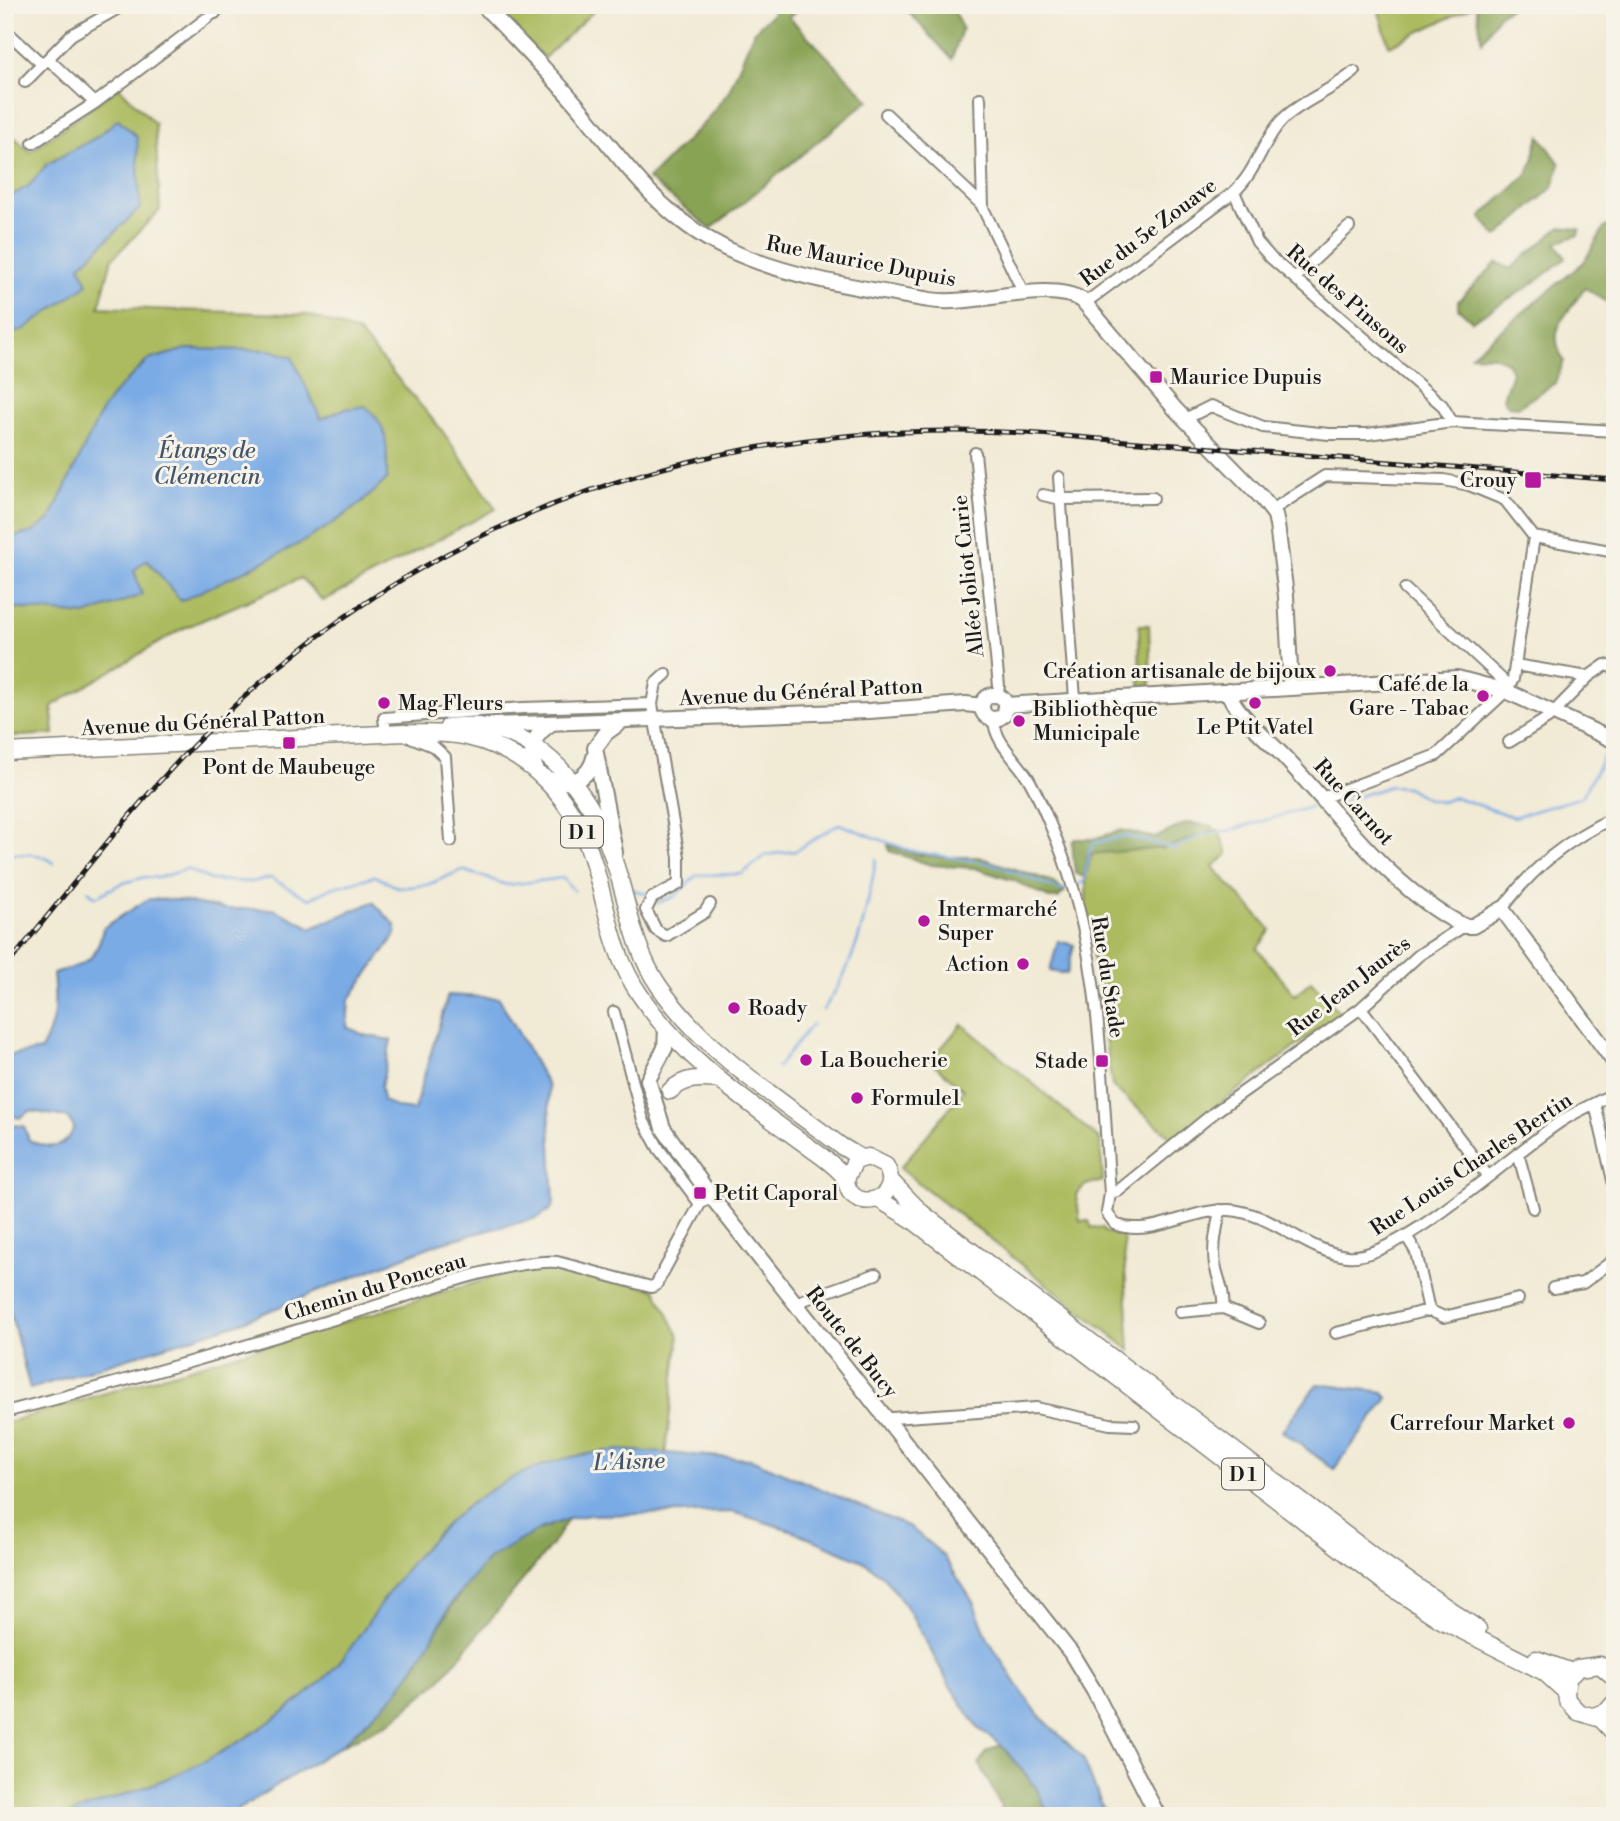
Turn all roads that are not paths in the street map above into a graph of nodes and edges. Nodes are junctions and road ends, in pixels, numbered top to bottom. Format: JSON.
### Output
{"nodes":[{"id":1,"x":124,"y":5,"type":"edge"},
{"id":2,"x":201,"y":5,"type":"edge"},
{"id":3,"x":224,"y":5,"type":"edge"},
{"id":4,"x":483,"y":5,"type":"edge"},
{"id":5,"x":215,"y":13,"type":"junction"},
{"id":6,"x":5,"y":30,"type":"edge"},
{"id":7,"x":45,"y":61,"type":"junction"},
{"id":8,"x":1354,"y":72,"type":"dead end"},
{"id":9,"x":25,"y":82,"type":"dead end"},
{"id":10,"x":980,"y":98,"type":"dead end"},
{"id":11,"x":94,"y":103,"type":"junction"},
{"id":12,"x":886,"y":114,"type":"dead end"},
{"id":13,"x":33,"y":143,"type":"dead end"},
{"id":14,"x":1234,"y":191,"type":"junction"},
{"id":15,"x":984,"y":208,"type":"junction"},
{"id":16,"x":1349,"y":227,"type":"dead end"},
{"id":17,"x":1295,"y":278,"type":"junction"},
{"id":18,"x":1024,"y":295,"type":"junction"},
{"id":19,"x":1085,"y":303,"type":"junction"},
{"id":20,"x":1185,"y":419,"type":"junction"},
{"id":21,"x":1452,"y":422,"type":"junction"},
{"id":22,"x":1615,"y":431,"type":"edge"},
{"id":23,"x":975,"y":453,"type":"dead end"},
{"id":24,"x":1059,"y":477,"type":"dead end"},
{"id":25,"x":1043,"y":495,"type":"dead end"},
{"id":26,"x":1153,"y":498,"type":"dead end"},
{"id":27,"x":1061,"y":499,"type":"junction"},
{"id":28,"x":1272,"y":510,"type":"junction"},
{"id":29,"x":1534,"y":537,"type":"junction"},
{"id":30,"x":1615,"y":552,"type":"edge"},
{"id":31,"x":1405,"y":589,"type":"dead end"},
{"id":32,"x":1515,"y":665,"type":"junction"},
{"id":33,"x":1615,"y":668,"type":"edge"},
{"id":34,"x":666,"y":674,"type":"dead end"},
{"id":35,"x":1588,"y":677,"type":"junction"},
{"id":36,"x":1291,"y":687,"type":"junction"},
{"id":37,"x":1507,"y":689,"type":"junction"},
{"id":38,"x":1228,"y":691,"type":"junction"},
{"id":39,"x":1075,"y":699,"type":"junction"},
{"id":40,"x":1001,"y":700,"type":"junction"},
{"id":41,"x":652,"y":704,"type":"junction"},
{"id":42,"x":982,"y":706,"type":"junction"},
{"id":43,"x":1554,"y":713,"type":"junction"},
{"id":44,"x":994,"y":719,"type":"junction"},
{"id":45,"x":654,"y":720,"type":"junction"},
{"id":46,"x":570,"y":721,"type":"junction"},
{"id":47,"x":622,"y":722,"type":"junction"},
{"id":48,"x":552,"y":723,"type":"junction"},
{"id":49,"x":479,"y":726,"type":"junction"},
{"id":50,"x":386,"y":733,"type":"junction"},
{"id":51,"x":404,"y":733,"type":"junction"},
{"id":52,"x":1615,"y":741,"type":"edge"},
{"id":53,"x":1509,"y":742,"type":"dead end"},
{"id":54,"x":532,"y":748,"type":"junction"},
{"id":55,"x":595,"y":751,"type":"junction"},
{"id":56,"x":5,"y":752,"type":"edge"},
{"id":57,"x":540,"y":773,"type":"junction"},
{"id":58,"x":573,"y":782,"type":"junction"},
{"id":59,"x":1322,"y":799,"type":"junction"},
{"id":60,"x":1615,"y":817,"type":"edge"},
{"id":61,"x":451,"y":841,"type":"dead end"},
{"id":62,"x":618,"y":871,"type":"junction"},
{"id":63,"x":710,"y":904,"type":"dead end"},
{"id":64,"x":1502,"y":909,"type":"junction"},
{"id":65,"x":1464,"y":926,"type":"junction"},
{"id":66,"x":1361,"y":1008,"type":"junction"},
{"id":67,"x":614,"y":1012,"type":"dead end"},
{"id":68,"x":666,"y":1029,"type":"junction"},
{"id":69,"x":1615,"y":1063,"type":"edge"},
{"id":70,"x":719,"y":1080,"type":"junction"},
{"id":71,"x":670,"y":1091,"type":"joint"},
{"id":72,"x":1615,"y":1093,"type":"edge"},
{"id":73,"x":1595,"y":1104,"type":"junction"},
{"id":74,"x":673,"y":1145,"type":"junction"},
{"id":75,"x":1518,"y":1153,"type":"junction"},
{"id":76,"x":861,"y":1158,"type":"junction"},
{"id":77,"x":1487,"y":1175,"type":"junction"},
{"id":78,"x":846,"y":1179,"type":"junction"},
{"id":79,"x":890,"y":1180,"type":"junction"},
{"id":80,"x":1615,"y":1189,"type":"edge"},
{"id":81,"x":1110,"y":1193,"type":"junction"},
{"id":82,"x":878,"y":1199,"type":"junction"},
{"id":83,"x":705,"y":1200,"type":"junction"},
{"id":84,"x":1533,"y":1208,"type":"dead end"},
{"id":85,"x":1220,"y":1210,"type":"junction"},
{"id":86,"x":1109,"y":1219,"type":"joint"},
{"id":87,"x":1406,"y":1237,"type":"junction"},
{"id":88,"x":1615,"y":1259,"type":"edge"},
{"id":89,"x":876,"y":1274,"type":"dead end"},
{"id":90,"x":1553,"y":1289,"type":"dead end"},
{"id":91,"x":1518,"y":1299,"type":"dead end"},
{"id":92,"x":795,"y":1303,"type":"junction"},
{"id":93,"x":1223,"y":1308,"type":"junction"},
{"id":94,"x":1429,"y":1310,"type":"junction"},
{"id":95,"x":1180,"y":1312,"type":"dead end"},
{"id":96,"x":1259,"y":1323,"type":"dead end"},
{"id":97,"x":1336,"y":1333,"type":"dead end"},
{"id":98,"x":5,"y":1412,"type":"edge"},
{"id":99,"x":888,"y":1421,"type":"junction"},
{"id":100,"x":1134,"y":1425,"type":"dead end"},
{"id":101,"x":1572,"y":1672,"type":"junction"},
{"id":102,"x":1614,"y":1675,"type":"edge"},
{"id":103,"x":1566,"y":1692,"type":"junction"},
{"id":104,"x":1615,"y":1702,"type":"edge"},
{"id":105,"x":1615,"y":1713,"type":"edge"},
{"id":106,"x":1593,"y":1716,"type":"junction"},
{"id":107,"x":1615,"y":1734,"type":"edge"},
{"id":108,"x":1158,"y":1816,"type":"edge"}],
"edges":[{"from":1,"to":7,"type":"street"},
{"from":2,"to":5,"type":"street"},
{"from":3,"to":5,"type":"street"},
{"from":4,"to":18,"type":"main road","name":"Rue Maurice Dupuis"},
{"from":5,"to":11,"type":"street"},
{"from":6,"to":7,"type":"street"},
{"from":7,"to":9,"type":"street"},
{"from":7,"to":11,"type":"street"},
{"from":8,"to":14,"type":"street","name":"Rue du 5e Zouave"},
{"from":10,"to":15,"type":"street"},
{"from":11,"to":13,"type":"street"},
{"from":12,"to":15,"type":"street"},
{"from":14,"to":17,"type":"street","name":"Rue des Pinsons"},
{"from":14,"to":19,"type":"street","name":"Rue du 5e Zouave"},
{"from":15,"to":18,"type":"street"},
{"from":16,"to":17,"type":"street"},
{"from":17,"to":21,"type":"street","name":"Rue des Pinsons"},
{"from":18,"to":19,"type":"main road","name":"Rue Maurice Dupuis"},
{"from":19,"to":20,"type":"main road"},
{"from":20,"to":21,"type":"street"},
{"from":20,"to":28,"type":"main road"},
{"from":21,"to":22,"type":"street"},
{"from":23,"to":40,"type":"street","name":"Allée Joliot Curie"},
{"from":24,"to":27,"type":"street"},
{"from":25,"to":27,"type":"street"},
{"from":26,"to":27,"type":"street"},
{"from":27,"to":39,"type":"street"},
{"from":28,"to":29,"type":"street"},
{"from":28,"to":36,"type":"main road"},
{"from":29,"to":30,"type":"street"},
{"from":29,"to":32,"type":"street"},
{"from":31,"to":37,"type":"street"},
{"from":32,"to":35,"type":"street"},
{"from":32,"to":37,"type":"street"},
{"from":33,"to":35,"type":"street"},
{"from":34,"to":41,"type":"street"},
{"from":35,"to":43,"type":"street"},
{"from":36,"to":37,"type":"main road"},
{"from":36,"to":38,"type":"main road"},
{"from":37,"to":43,"type":"main road"},
{"from":37,"to":59,"type":"street"},
{"from":38,"to":39,"type":"main road"},
{"from":38,"to":59,"type":"main road","name":"Rue Carnot"},
{"from":39,"to":40,"type":"main road"},
{"from":40,"to":42,"type":"main road"},
{"from":40,"to":44,"type":"main road"},
{"from":41,"to":45,"type":"street"},
{"from":41,"to":50,"type":"street"},
{"from":42,"to":44,"type":"main road"},
{"from":42,"to":45,"type":"main road","name":"Avenue du Général Patton"},
{"from":43,"to":52,"type":"main road"},
{"from":43,"to":53,"type":"street"},
{"from":44,"to":81,"type":"street","name":"Rue du Stade"},
{"from":45,"to":47,"type":"main road","name":"Avenue du Général Patton"},
{"from":45,"to":63,"type":"street"},
{"from":46,"to":47,"type":"main road","name":"Avenue du Général Patton"},
{"from":46,"to":48,"type":"main road","name":"Avenue du Général Patton"},
{"from":46,"to":55,"type":"main road"},
{"from":47,"to":55,"type":"main road"},
{"from":48,"to":49,"type":"main road","name":"Avenue du Général Patton"},
{"from":48,"to":54,"type":"main road"},
{"from":49,"to":51,"type":"main road","number":"D 1"},
{"from":49,"to":54,"type":"main road","number":"D 1"},
{"from":50,"to":51,"type":"main road","name":"Avenue du Général Patton","number":"D 1"},
{"from":50,"to":56,"type":"main road","name":"Avenue du Général Patton","number":"D 1"},
{"from":51,"to":57,"type":"main road","number":"D 1"},
{"from":51,"to":61,"type":"street"},
{"from":54,"to":57,"type":"main road"},
{"from":54,"to":58,"type":"main road","number":"D 1"},
{"from":55,"to":58,"type":"main road"},
{"from":55,"to":62,"type":"main road"},
{"from":57,"to":58,"type":"main road"},
{"from":57,"to":68,"type":"main road","number":"D 1"},
{"from":58,"to":62,"type":"main road","number":"D 1"},
{"from":59,"to":65,"type":"main road","name":"Rue Carnot"},
{"from":60,"to":64,"type":"street","name":"Rue Jean Jaurès"},
{"from":62,"to":76,"type":"main road","number":"D 1"},
{"from":64,"to":65,"type":"main road","name":"Rue Jean Jaurès"},
{"from":64,"to":69,"type":"main road"},
{"from":65,"to":66,"type":"street","name":"Rue Jean Jaurès"},
{"from":66,"to":77,"type":"street"},
{"from":66,"to":81,"type":"street","name":"Rue Jean Jaurès"},
{"from":67,"to":83,"type":"street","name":"Route de Bucy"},
{"from":68,"to":70,"type":"main road","number":"D 1"},
{"from":68,"to":74,"type":"main road","name":"Route de Bucy"},
{"from":70,"to":71,"type":"main road"},
{"from":70,"to":78,"type":"main road","number":"D 1"},
{"from":71,"to":74,"type":"main road","name":"Route de Bucy"},
{"from":72,"to":73,"type":"street","name":"Rue Louis Charles Bertin"},
{"from":73,"to":75,"type":"street","name":"Rue Louis Charles Bertin"},
{"from":73,"to":80,"type":"street"},
{"from":74,"to":83,"type":"main road","name":"Route de Bucy"},
{"from":75,"to":77,"type":"street","name":"Rue Louis Charles Bertin"},
{"from":75,"to":84,"type":"street"},
{"from":76,"to":78,"type":"main road"},
{"from":76,"to":79,"type":"main road"},
{"from":77,"to":87,"type":"street","name":"Rue Louis Charles Bertin"},
{"from":78,"to":82,"type":"main road"},
{"from":79,"to":82,"type":"main road"},
{"from":79,"to":101,"type":"main road","number":"D 1"},
{"from":81,"to":86,"type":"street","name":"Rue du Stade"},
{"from":82,"to":103,"type":"main road","number":"D 1"},
{"from":83,"to":92,"type":"main road","name":"Route de Bucy"},
{"from":83,"to":98,"type":"street","name":"Chemin du Ponceau"},
{"from":85,"to":86,"type":"street","name":"Rue Louis Charles Bertin"},
{"from":85,"to":87,"type":"street","name":"Rue Louis Charles Bertin"},
{"from":85,"to":93,"type":"street"},
{"from":87,"to":94,"type":"street"},
{"from":88,"to":90,"type":"street"},
{"from":89,"to":92,"type":"street"},
{"from":91,"to":94,"type":"street"},
{"from":92,"to":99,"type":"main road","name":"Route de Bucy"},
{"from":93,"to":95,"type":"street"},
{"from":93,"to":96,"type":"street"},
{"from":94,"to":97,"type":"street"},
{"from":99,"to":100,"type":"street"},
{"from":99,"to":108,"type":"main road","name":"Route de Bucy"},
{"from":101,"to":102,"type":"main road"},
{"from":101,"to":103,"type":"main road"},
{"from":103,"to":106,"type":"main road"},
{"from":104,"to":105,"type":"main road"},
{"from":104,"to":106,"type":"main road"},
{"from":106,"to":107,"type":"main road"}]}
